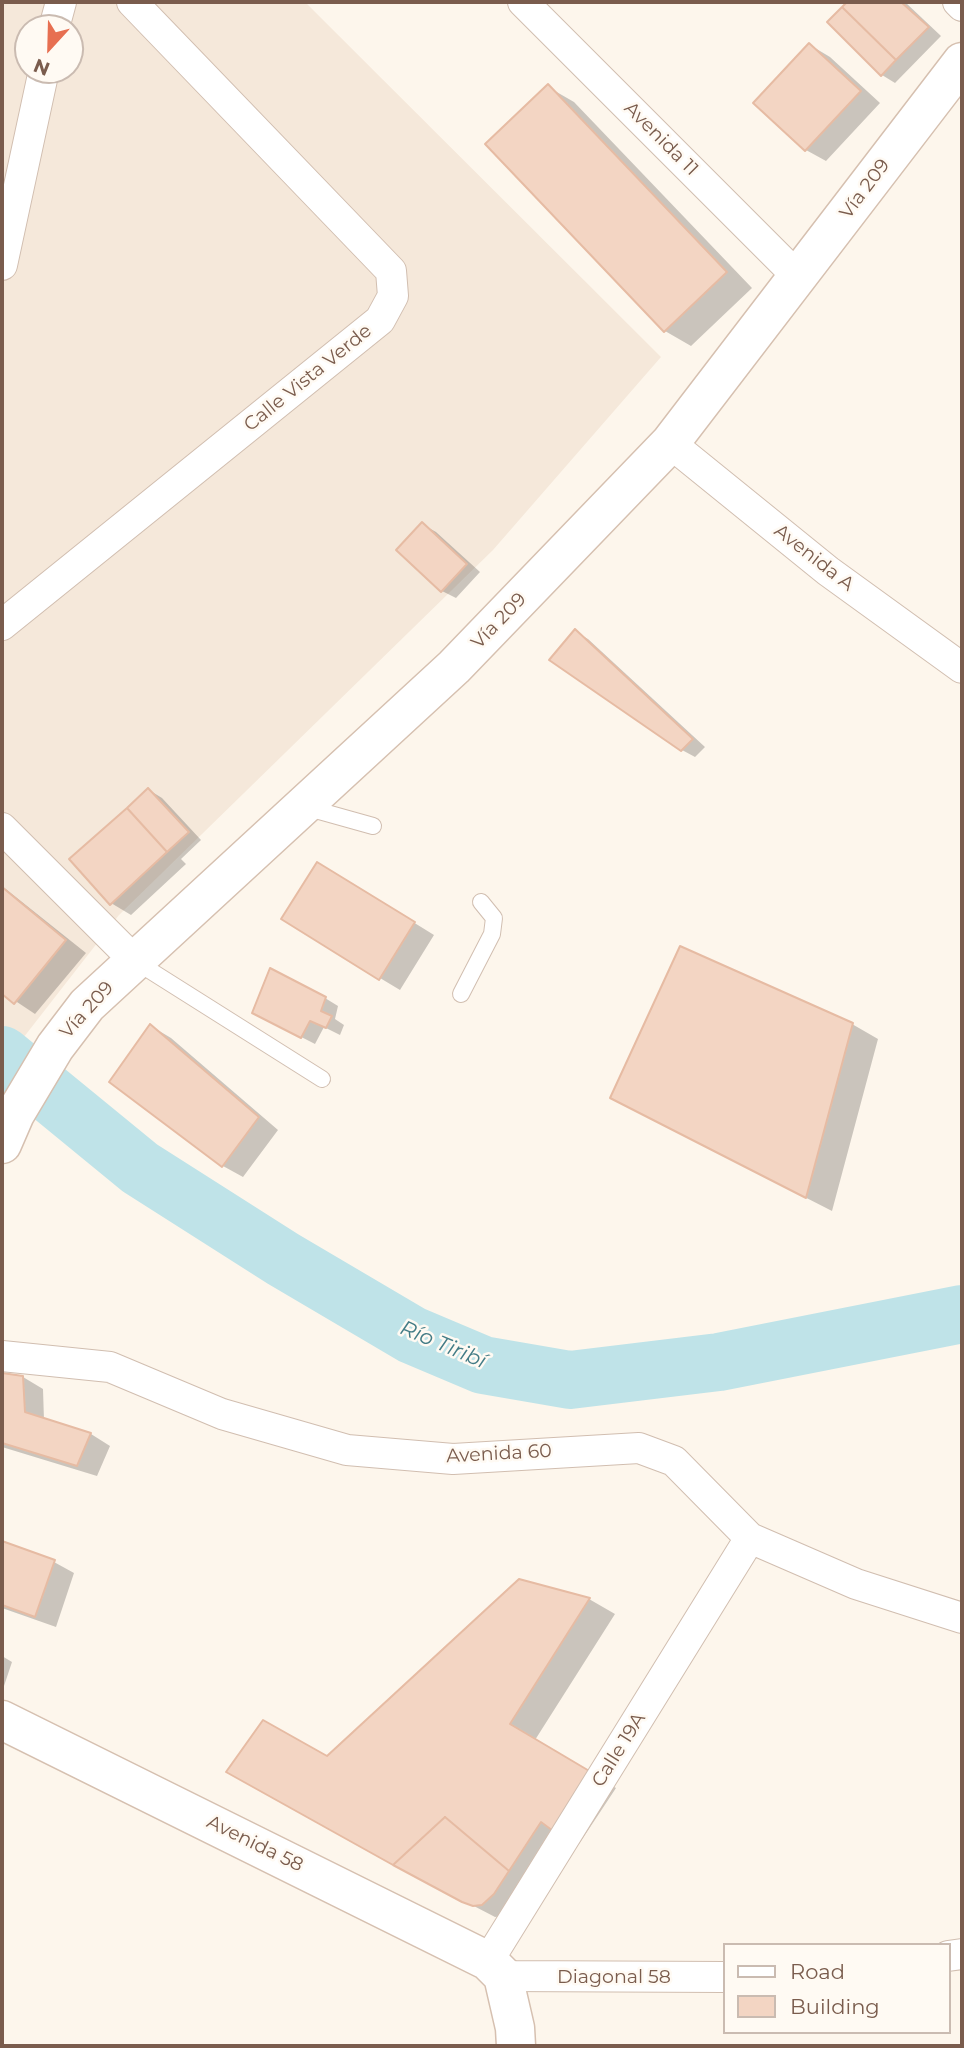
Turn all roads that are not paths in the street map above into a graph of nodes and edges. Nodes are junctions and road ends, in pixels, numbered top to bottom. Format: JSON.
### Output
{"nodes":[{"id":1,"x":132,"y":2,"type":"edge"},
{"id":2,"x":523,"y":2,"type":"edge"},
{"id":3,"x":958,"y":2,"type":"edge"},
{"id":4,"x":962,"y":6,"type":"edge"},
{"id":5,"x":962,"y":62,"type":"edge"},
{"id":6,"x":41,"y":84,"type":"edge"},
{"id":7,"x":2,"y":265,"type":"edge"},
{"id":8,"x":798,"y":277,"type":"junction"},
{"id":9,"x":670,"y":443,"type":"junction"},
{"id":10,"x":2,"y":625,"type":"edge"},
{"id":11,"x":962,"y":668,"type":"edge"},
{"id":12,"x":303,"y":806,"type":"junction"},
{"id":13,"x":373,"y":826,"type":"dead end"},
{"id":14,"x":2,"y":828,"type":"edge"},
{"id":15,"x":481,"y":902,"type":"dead end"},
{"id":16,"x":135,"y":961,"type":"junction"},
{"id":17,"x":461,"y":994,"type":"dead end"},
{"id":18,"x":322,"y":1079,"type":"dead end"},
{"id":19,"x":2,"y":1144,"type":"edge"},
{"id":20,"x":2,"y":1356,"type":"edge"},
{"id":21,"x":750,"y":1538,"type":"junction"},
{"id":22,"x":962,"y":1618,"type":"edge"},
{"id":23,"x":2,"y":1720,"type":"edge"},
{"id":24,"x":496,"y":1969,"type":"junction"},
{"id":25,"x":722,"y":1977,"type":"edge"},
{"id":26,"x":516,"y":2046,"type":"edge"}],
"edges":[{"from":1,"to":10,"type":"street","name":"Calle Vista Verde"},
{"from":2,"to":8,"type":"street","name":"Avenida 11"},
{"from":3,"to":4,"type":"street"},
{"from":5,"to":8,"type":"main road","name":"Vía 209"},
{"from":6,"to":7,"type":"street"},
{"from":8,"to":9,"type":"main road","name":"Vía 209"},
{"from":9,"to":11,"type":"street","name":"Avenida A"},
{"from":9,"to":12,"type":"main road","name":"Vía 209"},
{"from":12,"to":13,"type":"lane"},
{"from":12,"to":16,"type":"main road","name":"Vía 209"},
{"from":14,"to":16,"type":"street"},
{"from":15,"to":17,"type":"lane"},
{"from":16,"to":18,"type":"lane"},
{"from":16,"to":19,"type":"main road","name":"Vía 209"},
{"from":20,"to":21,"type":"street","name":"Avenida 60"},
{"from":21,"to":22,"type":"street","name":"Avenida 60"},
{"from":21,"to":24,"type":"street","name":"Calle 19A"},
{"from":23,"to":24,"type":"main road","name":"Avenida 58"},
{"from":24,"to":25,"type":"street","name":"Diagonal 58"},
{"from":24,"to":26,"type":"main road"}]}
